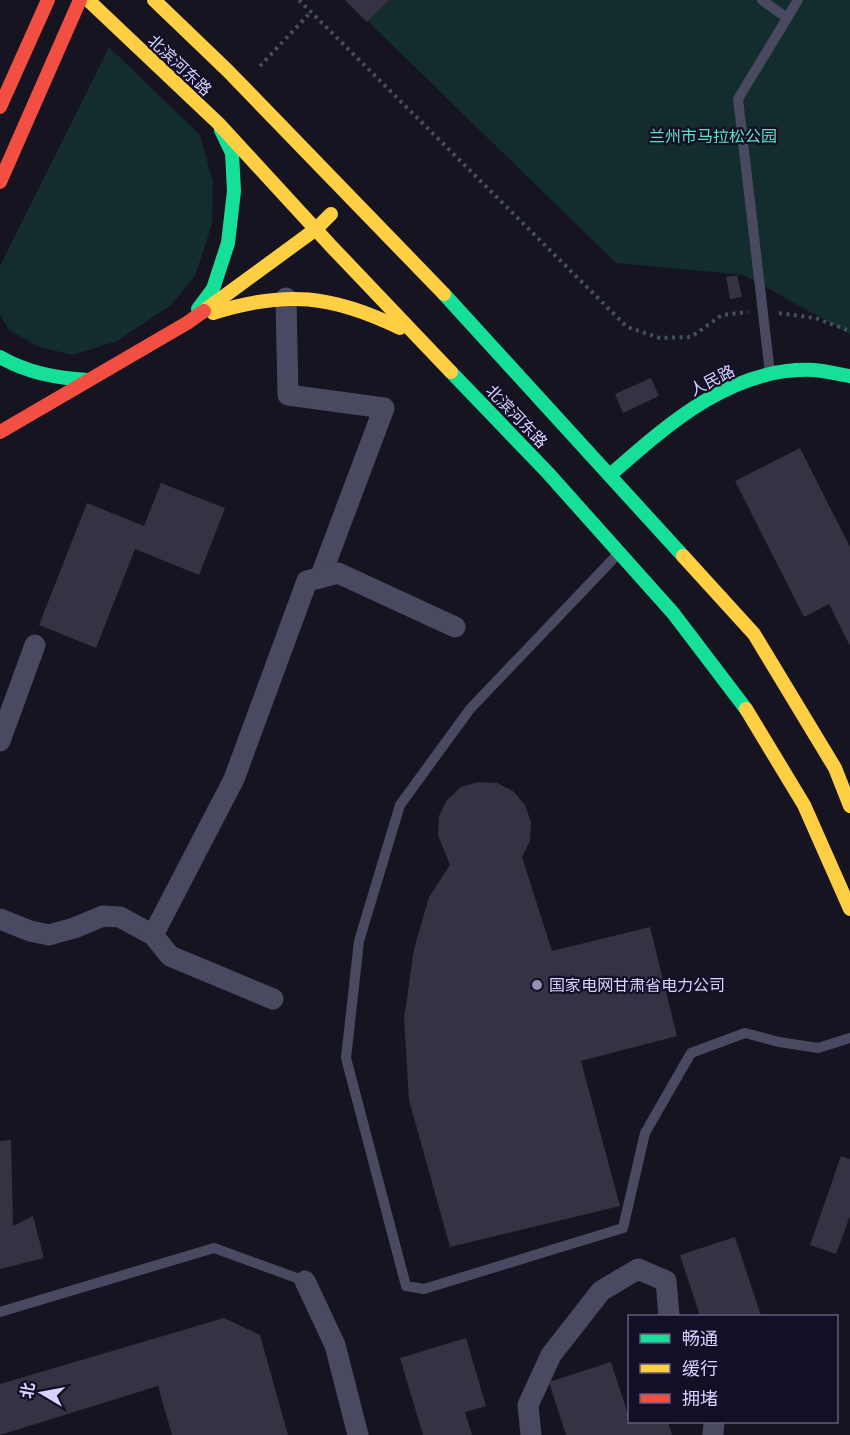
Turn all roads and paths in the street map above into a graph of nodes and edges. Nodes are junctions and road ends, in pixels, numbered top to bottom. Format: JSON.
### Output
{"nodes":[{"id":1,"x":48,"y":0,"type":"edge"},
{"id":2,"x":80,"y":0,"type":"edge"},
{"id":3,"x":88,"y":0,"type":"edge"},
{"id":4,"x":154,"y":0,"type":"edge"},
{"id":5,"x":299,"y":0,"type":"edge"},
{"id":6,"x":762,"y":0,"type":"edge"},
{"id":7,"x":798,"y":0,"type":"edge"},
{"id":8,"x":310,"y":12,"type":"junction"},
{"id":9,"x":787,"y":18,"type":"junction"},
{"id":10,"x":242,"y":85,"type":"junction"},
{"id":11,"x":0,"y":107,"type":"edge"},
{"id":12,"x":218,"y":123,"type":"junction"},
{"id":13,"x":0,"y":182,"type":"edge"},
{"id":14,"x":349,"y":196,"type":"junction"},
{"id":15,"x":316,"y":229,"type":"junction"},
{"id":16,"x":286,"y":298,"type":"junction"},
{"id":17,"x":763,"y":310,"type":"junction"},
{"id":18,"x":186,"y":324,"type":"junction"},
{"id":19,"x":850,"y":331,"type":"edge"},
{"id":20,"x":418,"y":337,"type":"junction"},
{"id":21,"x":0,"y":357,"type":"edge"},
{"id":22,"x":770,"y":373,"type":"junction"},
{"id":23,"x":850,"y":376,"type":"edge"},
{"id":24,"x":88,"y":381,"type":"junction"},
{"id":25,"x":0,"y":432,"type":"edge"},
{"id":26,"x":610,"y":475,"type":"junction"},
{"id":27,"x":619,"y":553,"type":"junction"},
{"id":28,"x":320,"y":578,"type":"junction"},
{"id":29,"x":455,"y":627,"type":"dead end"},
{"id":30,"x":35,"y":645,"type":"dead end"},
{"id":31,"x":0,"y":741,"type":"edge"},
{"id":32,"x":850,"y":806,"type":"edge"},
{"id":33,"x":850,"y":909,"type":"edge"},
{"id":34,"x":0,"y":919,"type":"edge"},
{"id":35,"x":153,"y":935,"type":"junction"},
{"id":36,"x":273,"y":999,"type":"dead end"},
{"id":37,"x":850,"y":1038,"type":"edge"},
{"id":38,"x":304,"y":1281,"type":"joint"},
{"id":39,"x":0,"y":1312,"type":"edge"},
{"id":40,"x":669,"y":1315,"type":"edge"},
{"id":41,"x":358,"y":1435,"type":"edge"},
{"id":42,"x":531,"y":1435,"type":"edge"}],
"edges":[{"from":1,"to":11,"type":"main road"},
{"from":2,"to":13,"type":"main road"},
{"from":3,"to":12,"type":"main road","name":"北滨河东路"},
{"from":4,"to":10,"type":"main road","name":"北滨河东路"},
{"from":5,"to":8,"type":"path"},
{"from":6,"to":9,"type":"lane"},
{"from":7,"to":9,"type":"lane"},
{"from":8,"to":10,"type":"path"},
{"from":8,"to":17,"type":"path"},
{"from":9,"to":17,"type":"lane"},
{"from":10,"to":14,"type":"main road","name":"北滨河东路"},
{"from":12,"to":15,"type":"main road","name":"北滨河东路"},
{"from":12,"to":18,"type":"main road"},
{"from":14,"to":15,"type":"main road"},
{"from":14,"to":26,"type":"main road","name":"北滨河东路"},
{"from":15,"to":18,"type":"main road"},
{"from":15,"to":20,"type":"main road","name":"北滨河东路"},
{"from":16,"to":18,"type":"main road"},
{"from":16,"to":20,"type":"main road"},
{"from":16,"to":28,"type":"street"},
{"from":17,"to":19,"type":"path"},
{"from":17,"to":22,"type":"lane"},
{"from":18,"to":24,"type":"main road"},
{"from":20,"to":27,"type":"main road","name":"北滨河东路"},
{"from":21,"to":24,"type":"main road"},
{"from":22,"to":23,"type":"main road","name":"人民路"},
{"from":22,"to":26,"type":"main road","name":"人民路"},
{"from":24,"to":25,"type":"main road"},
{"from":26,"to":32,"type":"main road","name":"北滨河东路"},
{"from":27,"to":33,"type":"main road","name":"北滨河东路"},
{"from":27,"to":37,"type":"lane"},
{"from":28,"to":29,"type":"street"},
{"from":28,"to":35,"type":"street"},
{"from":30,"to":31,"type":"street"},
{"from":34,"to":35,"type":"street"},
{"from":35,"to":36,"type":"street"},
{"from":38,"to":39,"type":"lane"},
{"from":38,"to":41,"type":"street"},
{"from":40,"to":42,"type":"street"}]}
